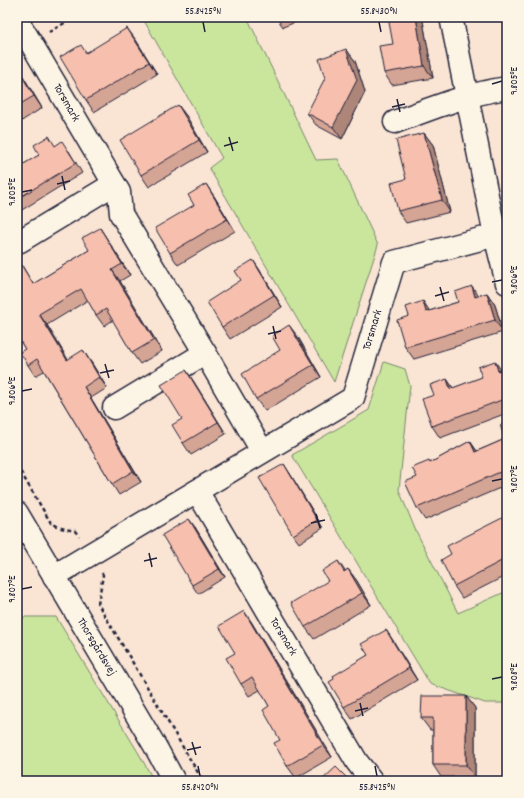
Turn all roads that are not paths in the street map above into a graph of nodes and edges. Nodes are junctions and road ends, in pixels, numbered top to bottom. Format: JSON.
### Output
{"nodes":[{"id":1,"x":451,"y":17,"type":"edge"},
{"id":2,"x":17,"y":27,"type":"edge"},
{"id":3,"x":507,"y":88,"type":"edge"},
{"id":4,"x":468,"y":96,"type":"junction"},
{"id":5,"x":395,"y":122,"type":"dead end"},
{"id":6,"x":114,"y":184,"type":"junction"},
{"id":7,"x":501,"y":234,"type":"edge"},
{"id":8,"x":20,"y":241,"type":"dead end"},
{"id":9,"x":507,"y":283,"type":"edge"},
{"id":10,"x":205,"y":353,"type":"junction"},
{"id":11,"x":114,"y":408,"type":"dead end"},
{"id":12,"x":262,"y":451,"type":"junction"},
{"id":13,"x":197,"y":491,"type":"junction"},
{"id":14,"x":17,"y":513,"type":"edge"},
{"id":15,"x":54,"y":576,"type":"junction"},
{"id":16,"x":174,"y":781,"type":"edge"},
{"id":17,"x":372,"y":781,"type":"edge"}],
"edges":[{"from":1,"to":4,"type":"street"},
{"from":2,"to":6,"type":"street","name":"Torsmark"},
{"from":3,"to":4,"type":"street"},
{"from":4,"to":5,"type":"street"},
{"from":4,"to":7,"type":"street"},
{"from":6,"to":8,"type":"street"},
{"from":6,"to":10,"type":"street","name":"Torsmark"},
{"from":7,"to":9,"type":"street"},
{"from":7,"to":12,"type":"street","name":"Torsmark"},
{"from":10,"to":11,"type":"street"},
{"from":10,"to":12,"type":"street","name":"Torsmark"},
{"from":12,"to":13,"type":"street","name":"Torsmark"},
{"from":13,"to":15,"type":"street","name":"Torsmark"},
{"from":13,"to":17,"type":"street","name":"Torsmark"},
{"from":14,"to":15,"type":"street","name":"Thorsgårdsvej"},
{"from":15,"to":16,"type":"street","name":"Thorsgårdsvej"}]}
